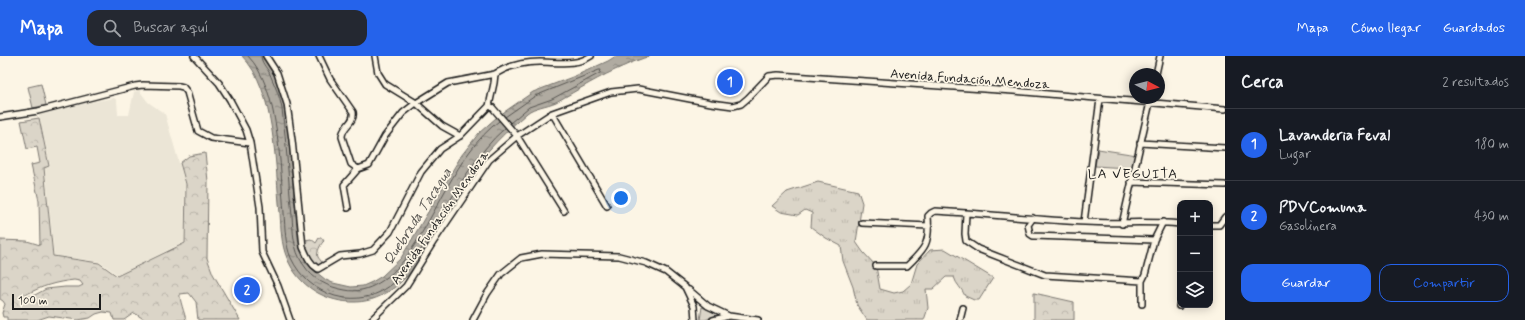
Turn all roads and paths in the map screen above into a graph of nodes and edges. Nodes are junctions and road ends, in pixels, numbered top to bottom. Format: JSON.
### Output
{"nodes":[{"id":1,"x":194,"y":56,"type":"edge"},
{"id":2,"x":266,"y":56,"type":"edge"},
{"id":3,"x":319,"y":56,"type":"edge"},
{"id":4,"x":375,"y":56,"type":"edge"},
{"id":5,"x":591,"y":56,"type":"edge"},
{"id":6,"x":1160,"y":56,"type":"edge"},
{"id":7,"x":1157,"y":68,"type":"edge"},
{"id":8,"x":495,"y":74,"type":"junction"},
{"id":9,"x":1100,"y":99,"type":"junction"},
{"id":10,"x":1129,"y":100,"type":"edge"},
{"id":11,"x":416,"y":103,"type":"junction"},
{"id":12,"x":1165,"y":103,"type":"edge"},
{"id":13,"x":1150,"y":104,"type":"edge"},
{"id":14,"x":490,"y":107,"type":"junction"},
{"id":15,"x":1225,"y":110,"type":"edge"},
{"id":16,"x":552,"y":113,"type":"junction"},
{"id":17,"x":0,"y":117,"type":"edge"},
{"id":18,"x":460,"y":136,"type":"junction"},
{"id":19,"x":517,"y":136,"type":"junction"},
{"id":20,"x":250,"y":143,"type":"junction"},
{"id":21,"x":1140,"y":143,"type":"junction"},
{"id":22,"x":1225,"y":148,"type":"edge"},
{"id":23,"x":358,"y":169,"type":"junction"},
{"id":24,"x":1131,"y":182,"type":"junction"},
{"id":25,"x":1225,"y":186,"type":"edge"},
{"id":26,"x":607,"y":206,"type":"dead end"},
{"id":27,"x":348,"y":208,"type":"dead end"},
{"id":28,"x":564,"y":211,"type":"dead end"},
{"id":29,"x":966,"y":213,"type":"junction"},
{"id":30,"x":1225,"y":217,"type":"edge"},
{"id":31,"x":1033,"y":218,"type":"junction"},
{"id":32,"x":1084,"y":222,"type":"junction"},
{"id":33,"x":1163,"y":222,"type":"junction"},
{"id":34,"x":862,"y":223,"type":"dead end"},
{"id":35,"x":1122,"y":224,"type":"junction"},
{"id":36,"x":1177,"y":224,"type":"edge"},
{"id":37,"x":1213,"y":225,"type":"edge"},
{"id":38,"x":929,"y":226,"type":"junction"},
{"id":39,"x":1154,"y":240,"type":"junction"},
{"id":40,"x":876,"y":266,"type":"dead end"},
{"id":41,"x":1142,"y":281,"type":"junction"},
{"id":42,"x":685,"y":287,"type":"junction"},
{"id":43,"x":1142,"y":304,"type":"dead end"},
{"id":44,"x":963,"y":308,"type":"dead end"},
{"id":45,"x":729,"y":316,"type":"junction"},
{"id":46,"x":290,"y":320,"type":"edge"},
{"id":47,"x":371,"y":320,"type":"edge"},
{"id":48,"x":473,"y":320,"type":"edge"},
{"id":49,"x":695,"y":320,"type":"edge"},
{"id":50,"x":713,"y":320,"type":"edge"},
{"id":51,"x":758,"y":320,"type":"edge"},
{"id":52,"x":960,"y":320,"type":"edge"}],
"edges":[{"from":1,"to":20,"type":"street"},
{"from":2,"to":18,"type":"street"},
{"from":3,"to":23,"type":"street"},
{"from":4,"to":11,"type":"street"},
{"from":5,"to":8,"type":"street"},
{"from":6,"to":7,"type":"street"},
{"from":8,"to":11,"type":"street"},
{"from":8,"to":14,"type":"street"},
{"from":9,"to":10,"type":"street","name":"Avenida Fundación Mendoza"},
{"from":9,"to":16,"type":"street","name":"Avenida Fundación Mendoza"},
{"from":9,"to":32,"type":"street"},
{"from":11,"to":18,"type":"street"},
{"from":11,"to":23,"type":"street"},
{"from":12,"to":15,"type":"street","name":"Avenida Fundación Mendoza"},
{"from":13,"to":21,"type":"street"},
{"from":14,"to":18,"type":"street"},
{"from":14,"to":19,"type":"street"},
{"from":16,"to":19,"type":"street","name":"Avenida Fundación Mendoza"},
{"from":16,"to":26,"type":"street"},
{"from":17,"to":20,"type":"street"},
{"from":19,"to":28,"type":"street"},
{"from":19,"to":47,"type":"street","name":"Avenida Fundación Mendoza"},
{"from":20,"to":46,"type":"street"},
{"from":21,"to":22,"type":"street"},
{"from":21,"to":24,"type":"street"},
{"from":23,"to":27,"type":"street"},
{"from":24,"to":25,"type":"street"},
{"from":24,"to":35,"type":"street"},
{"from":29,"to":31,"type":"street"},
{"from":29,"to":38,"type":"street"},
{"from":29,"to":41,"type":"street"},
{"from":30,"to":37,"type":"street"},
{"from":31,"to":32,"type":"street"},
{"from":31,"to":39,"type":"street"},
{"from":32,"to":35,"type":"street"},
{"from":33,"to":35,"type":"street"},
{"from":33,"to":36,"type":"street"},
{"from":33,"to":39,"type":"street"},
{"from":34,"to":38,"type":"street"},
{"from":38,"to":40,"type":"street"},
{"from":39,"to":41,"type":"street"},
{"from":41,"to":43,"type":"street"},
{"from":42,"to":45,"type":"street"},
{"from":42,"to":48,"type":"street"},
{"from":42,"to":49,"type":"street"},
{"from":44,"to":52,"type":"street"},
{"from":45,"to":50,"type":"street"},
{"from":45,"to":51,"type":"street"}]}
